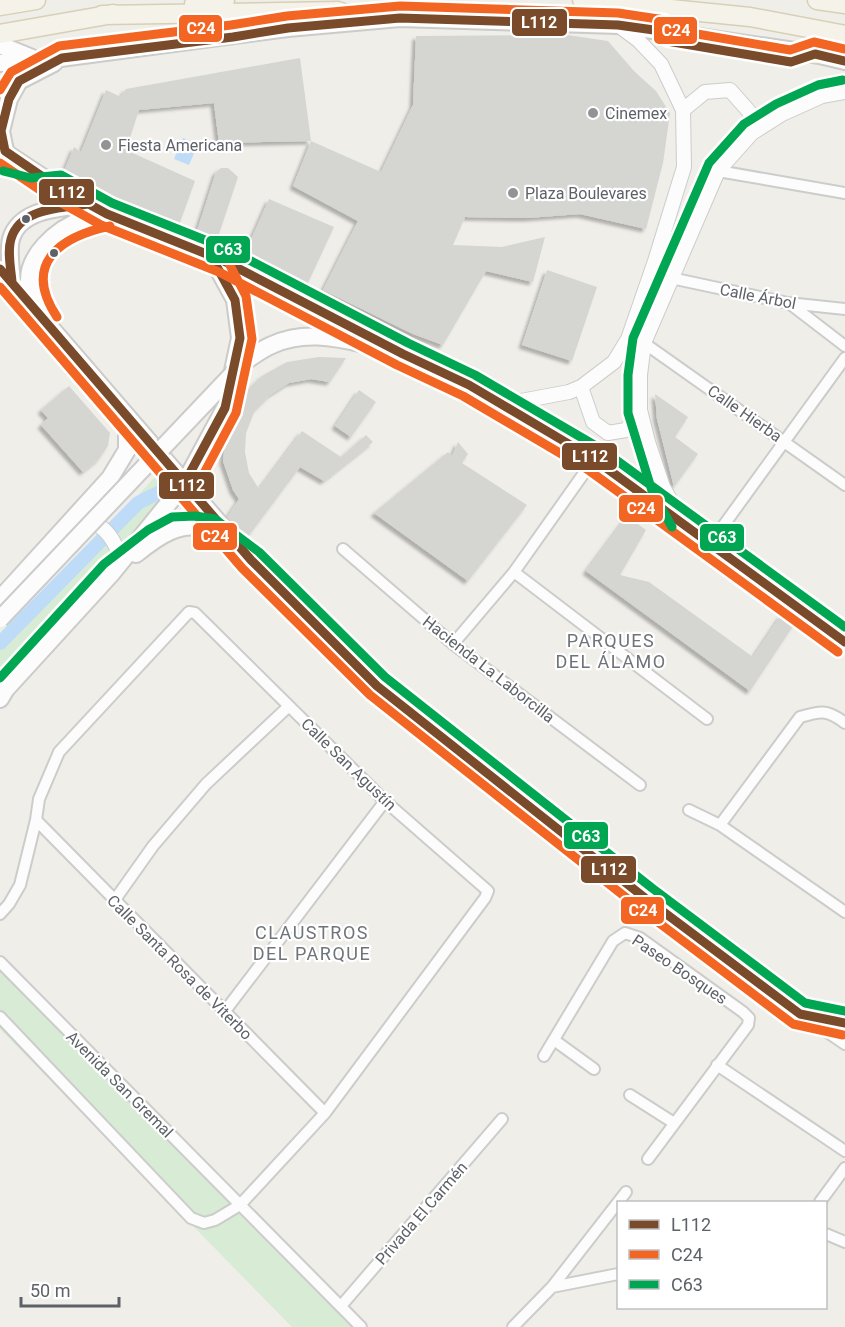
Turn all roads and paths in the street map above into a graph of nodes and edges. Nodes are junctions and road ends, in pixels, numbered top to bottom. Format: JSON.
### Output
{"nodes":[{"id":1,"x":36,"y":0,"type":"edge"},
{"id":2,"x":225,"y":0,"type":"edge"},
{"id":3,"x":582,"y":0,"type":"edge"},
{"id":4,"x":817,"y":0,"type":"edge"},
{"id":5,"x":845,"y":4,"type":"edge"},
{"id":6,"x":3,"y":5,"type":"edge"},
{"id":7,"x":102,"y":15,"type":"junction"},
{"id":8,"x":362,"y":20,"type":"junction"},
{"id":9,"x":618,"y":25,"type":"junction"},
{"id":10,"x":0,"y":34,"type":"edge"},
{"id":11,"x":845,"y":35,"type":"edge"},
{"id":12,"x":0,"y":45,"type":"edge"},
{"id":13,"x":845,"y":52,"type":"edge"},
{"id":14,"x":815,"y":54,"type":"junction"},
{"id":15,"x":62,"y":58,"type":"junction"},
{"id":16,"x":38,"y":61,"type":"junction"},
{"id":17,"x":845,"y":61,"type":"edge"},
{"id":18,"x":0,"y":63,"type":"edge"},
{"id":19,"x":845,"y":92,"type":"edge"},
{"id":20,"x":683,"y":110,"type":"junction"},
{"id":21,"x":752,"y":133,"type":"junction"},
{"id":22,"x":2,"y":149,"type":"edge"},
{"id":23,"x":718,"y":171,"type":"junction"},
{"id":24,"x":845,"y":193,"type":"edge"},
{"id":25,"x":88,"y":204,"type":"junction"},
{"id":26,"x":108,"y":214,"type":"junction"},
{"id":27,"x":211,"y":256,"type":"junction"},
{"id":28,"x":0,"y":268,"type":"edge"},
{"id":29,"x":671,"y":278,"type":"junction"},
{"id":30,"x":12,"y":282,"type":"junction"},
{"id":31,"x":788,"y":303,"type":"junction"},
{"id":32,"x":845,"y":309,"type":"edge"},
{"id":33,"x":39,"y":313,"type":"junction"},
{"id":34,"x":644,"y":343,"type":"junction"},
{"id":35,"x":364,"y":344,"type":"joint"},
{"id":36,"x":845,"y":346,"type":"edge"},
{"id":37,"x":403,"y":354,"type":"junction"},
{"id":38,"x":845,"y":358,"type":"edge"},
{"id":39,"x":581,"y":387,"type":"junction"},
{"id":40,"x":496,"y":401,"type":"junction"},
{"id":41,"x":640,"y":410,"type":"junction"},
{"id":42,"x":127,"y":417,"type":"junction"},
{"id":43,"x":784,"y":441,"type":"junction"},
{"id":44,"x":594,"y":459,"type":"junction"},
{"id":45,"x":184,"y":483,"type":"junction"},
{"id":46,"x":845,"y":485,"type":"edge"},
{"id":47,"x":74,"y":519,"type":"junction"},
{"id":48,"x":686,"y":527,"type":"junction"},
{"id":49,"x":710,"y":544,"type":"junction"},
{"id":50,"x":343,"y":549,"type":"dead end"},
{"id":51,"x":251,"y":561,"type":"junction"},
{"id":52,"x":514,"y":572,"type":"junction"},
{"id":53,"x":112,"y":573,"type":"junction"},
{"id":54,"x":0,"y":599,"type":"edge"},
{"id":55,"x":0,"y":619,"type":"edge"},
{"id":56,"x":845,"y":642,"type":"edge"},
{"id":57,"x":453,"y":644,"type":"junction"},
{"id":58,"x":0,"y":699,"type":"edge"},
{"id":59,"x":289,"y":706,"type":"junction"},
{"id":60,"x":707,"y":719,"type":"dead end"},
{"id":61,"x":845,"y":723,"type":"edge"},
{"id":62,"x":640,"y":785,"type":"dead end"},
{"id":63,"x":385,"y":801,"type":"junction"},
{"id":64,"x":689,"y":810,"type":"dead end"},
{"id":65,"x":36,"y":820,"type":"junction"},
{"id":66,"x":720,"y":825,"type":"junction"},
{"id":67,"x":114,"y":901,"type":"junction"},
{"id":68,"x":845,"y":912,"type":"edge"},
{"id":69,"x":0,"y":914,"type":"edge"},
{"id":70,"x":0,"y":963,"type":"edge"},
{"id":71,"x":225,"y":1011,"type":"junction"},
{"id":72,"x":800,"y":1014,"type":"junction"},
{"id":73,"x":0,"y":1017,"type":"edge"},
{"id":74,"x":844,"y":1024,"type":"edge"},
{"id":75,"x":554,"y":1040,"type":"junction"},
{"id":76,"x":845,"y":1044,"type":"edge"},
{"id":77,"x":544,"y":1056,"type":"dead end"},
{"id":78,"x":717,"y":1065,"type":"junction"},
{"id":79,"x":594,"y":1069,"type":"dead end"},
{"id":80,"x":630,"y":1095,"type":"dead end"},
{"id":81,"x":325,"y":1113,"type":"junction"},
{"id":82,"x":502,"y":1119,"type":"dead end"},
{"id":83,"x":674,"y":1123,"type":"junction"},
{"id":84,"x":845,"y":1151,"type":"edge"},
{"id":85,"x":648,"y":1159,"type":"dead end"},
{"id":86,"x":845,"y":1168,"type":"edge"},
{"id":87,"x":626,"y":1192,"type":"dead end"},
{"id":88,"x":619,"y":1201,"type":"edge"},
{"id":89,"x":821,"y":1201,"type":"edge"},
{"id":90,"x":617,"y":1204,"type":"edge"},
{"id":91,"x":240,"y":1205,"type":"junction"},
{"id":92,"x":827,"y":1235,"type":"edge"},
{"id":93,"x":845,"y":1242,"type":"edge"},
{"id":94,"x":617,"y":1274,"type":"edge"},
{"id":95,"x":552,"y":1287,"type":"junction"},
{"id":96,"x":340,"y":1306,"type":"junction"},
{"id":97,"x":361,"y":1327,"type":"edge"},
{"id":98,"x":513,"y":1327,"type":"edge"}],
"edges":[{"from":1,"to":6,"type":"main road"},
{"from":2,"to":7,"type":"main road"},
{"from":3,"to":11,"type":"main road"},
{"from":4,"to":5,"type":"main road"},
{"from":7,"to":8,"type":"main road"},
{"from":7,"to":10,"type":"main road"},
{"from":8,"to":9,"type":"main road"},
{"from":8,"to":15,"type":"main road"},
{"from":9,"to":14,"type":"main road"},
{"from":9,"to":20,"type":"street"},
{"from":12,"to":16,"type":"main road"},
{"from":13,"to":14,"type":"main road"},
{"from":14,"to":17,"type":"main road"},
{"from":15,"to":16,"type":"main road"},
{"from":15,"to":22,"type":"main road"},
{"from":16,"to":18,"type":"main road"},
{"from":19,"to":21,"type":"street"},
{"from":20,"to":21,"type":"street"},
{"from":20,"to":39,"type":"street"},
{"from":21,"to":23,"type":"street"},
{"from":22,"to":25,"type":"main road"},
{"from":23,"to":24,"type":"street"},
{"from":23,"to":29,"type":"street"},
{"from":25,"to":26,"type":"main road"},
{"from":25,"to":30,"type":"main road"},
{"from":26,"to":27,"type":"main road"},
{"from":26,"to":33,"type":"main road"},
{"from":27,"to":37,"type":"main road"},
{"from":27,"to":45,"type":"main road"},
{"from":28,"to":30,"type":"main road"},
{"from":29,"to":31,"type":"street","name":"Calle Árbol"},
{"from":29,"to":34,"type":"street"},
{"from":30,"to":33,"type":"main road"},
{"from":31,"to":32,"type":"street","name":"Calle Árbol"},
{"from":31,"to":36,"type":"street"},
{"from":33,"to":42,"type":"main road"},
{"from":34,"to":41,"type":"street"},
{"from":34,"to":43,"type":"street","name":"Calle Hierba"},
{"from":35,"to":37,"type":"street"},
{"from":35,"to":55,"type":"main road","bridge":true},
{"from":37,"to":40,"type":"main road"},
{"from":38,"to":43,"type":"street"},
{"from":39,"to":40,"type":"street"},
{"from":39,"to":41,"type":"street"},
{"from":40,"to":44,"type":"main road"},
{"from":41,"to":48,"type":"street"},
{"from":42,"to":45,"type":"main road"},
{"from":42,"to":47,"type":"main road"},
{"from":43,"to":46,"type":"street","name":"Calle Hierba"},
{"from":43,"to":49,"type":"street"},
{"from":44,"to":48,"type":"main road"},
{"from":44,"to":52,"type":"street"},
{"from":45,"to":51,"type":"main road"},
{"from":45,"to":53,"type":"main road"},
{"from":47,"to":53,"type":"street"},
{"from":47,"to":54,"type":"main road"},
{"from":48,"to":49,"type":"main road"},
{"from":49,"to":56,"type":"main road"},
{"from":50,"to":57,"type":"street","name":"Hacienda La Laborcilla"},
{"from":51,"to":53,"type":"main road"},
{"from":51,"to":72,"type":"main road"},
{"from":52,"to":57,"type":"street"},
{"from":52,"to":60,"type":"street"},
{"from":53,"to":58,"type":"main road"},
{"from":57,"to":62,"type":"street","name":"Hacienda La Laborcilla"},
{"from":59,"to":63,"type":"street","name":"Calle San Agustín"},
{"from":59,"to":65,"type":"street","name":"Calle San Agustín"},
{"from":59,"to":67,"type":"street"},
{"from":61,"to":66,"type":"street"},
{"from":63,"to":71,"type":"street"},
{"from":63,"to":81,"type":"street","name":"Calle San Agustín"},
{"from":64,"to":66,"type":"street"},
{"from":65,"to":67,"type":"street","name":"Calle Santa Rosa de Viterbo"},
{"from":65,"to":69,"type":"street","name":"Calle San Agustín"},
{"from":66,"to":68,"type":"street"},
{"from":67,"to":71,"type":"street","name":"Calle Santa Rosa de Viterbo"},
{"from":70,"to":91,"type":"street","name":"Avenida San Gremal"},
{"from":71,"to":81,"type":"street","name":"Calle Santa Rosa de Viterbo"},
{"from":72,"to":74,"type":"main road"},
{"from":72,"to":76,"type":"street"},
{"from":73,"to":91,"type":"street"},
{"from":75,"to":77,"type":"street","name":"Paseo Bosques"},
{"from":75,"to":78,"type":"street","name":"Paseo Bosques"},
{"from":75,"to":79,"type":"street"},
{"from":78,"to":83,"type":"street","name":"Paseo Bosques"},
{"from":78,"to":84,"type":"street"},
{"from":80,"to":83,"type":"street"},
{"from":81,"to":91,"type":"street","name":"Calle San Agustín"},
{"from":82,"to":96,"type":"street","name":"Privada El Carmén"},
{"from":83,"to":85,"type":"street","name":"Paseo Bosques"},
{"from":86,"to":89,"type":"street"},
{"from":87,"to":88,"type":"street"},
{"from":90,"to":95,"type":"street"},
{"from":91,"to":96,"type":"street","name":"Avenida San Gremal"},
{"from":92,"to":93,"type":"street"},
{"from":94,"to":95,"type":"street"},
{"from":95,"to":98,"type":"street"},
{"from":96,"to":97,"type":"street","name":"Avenida San Gremal"}]}
